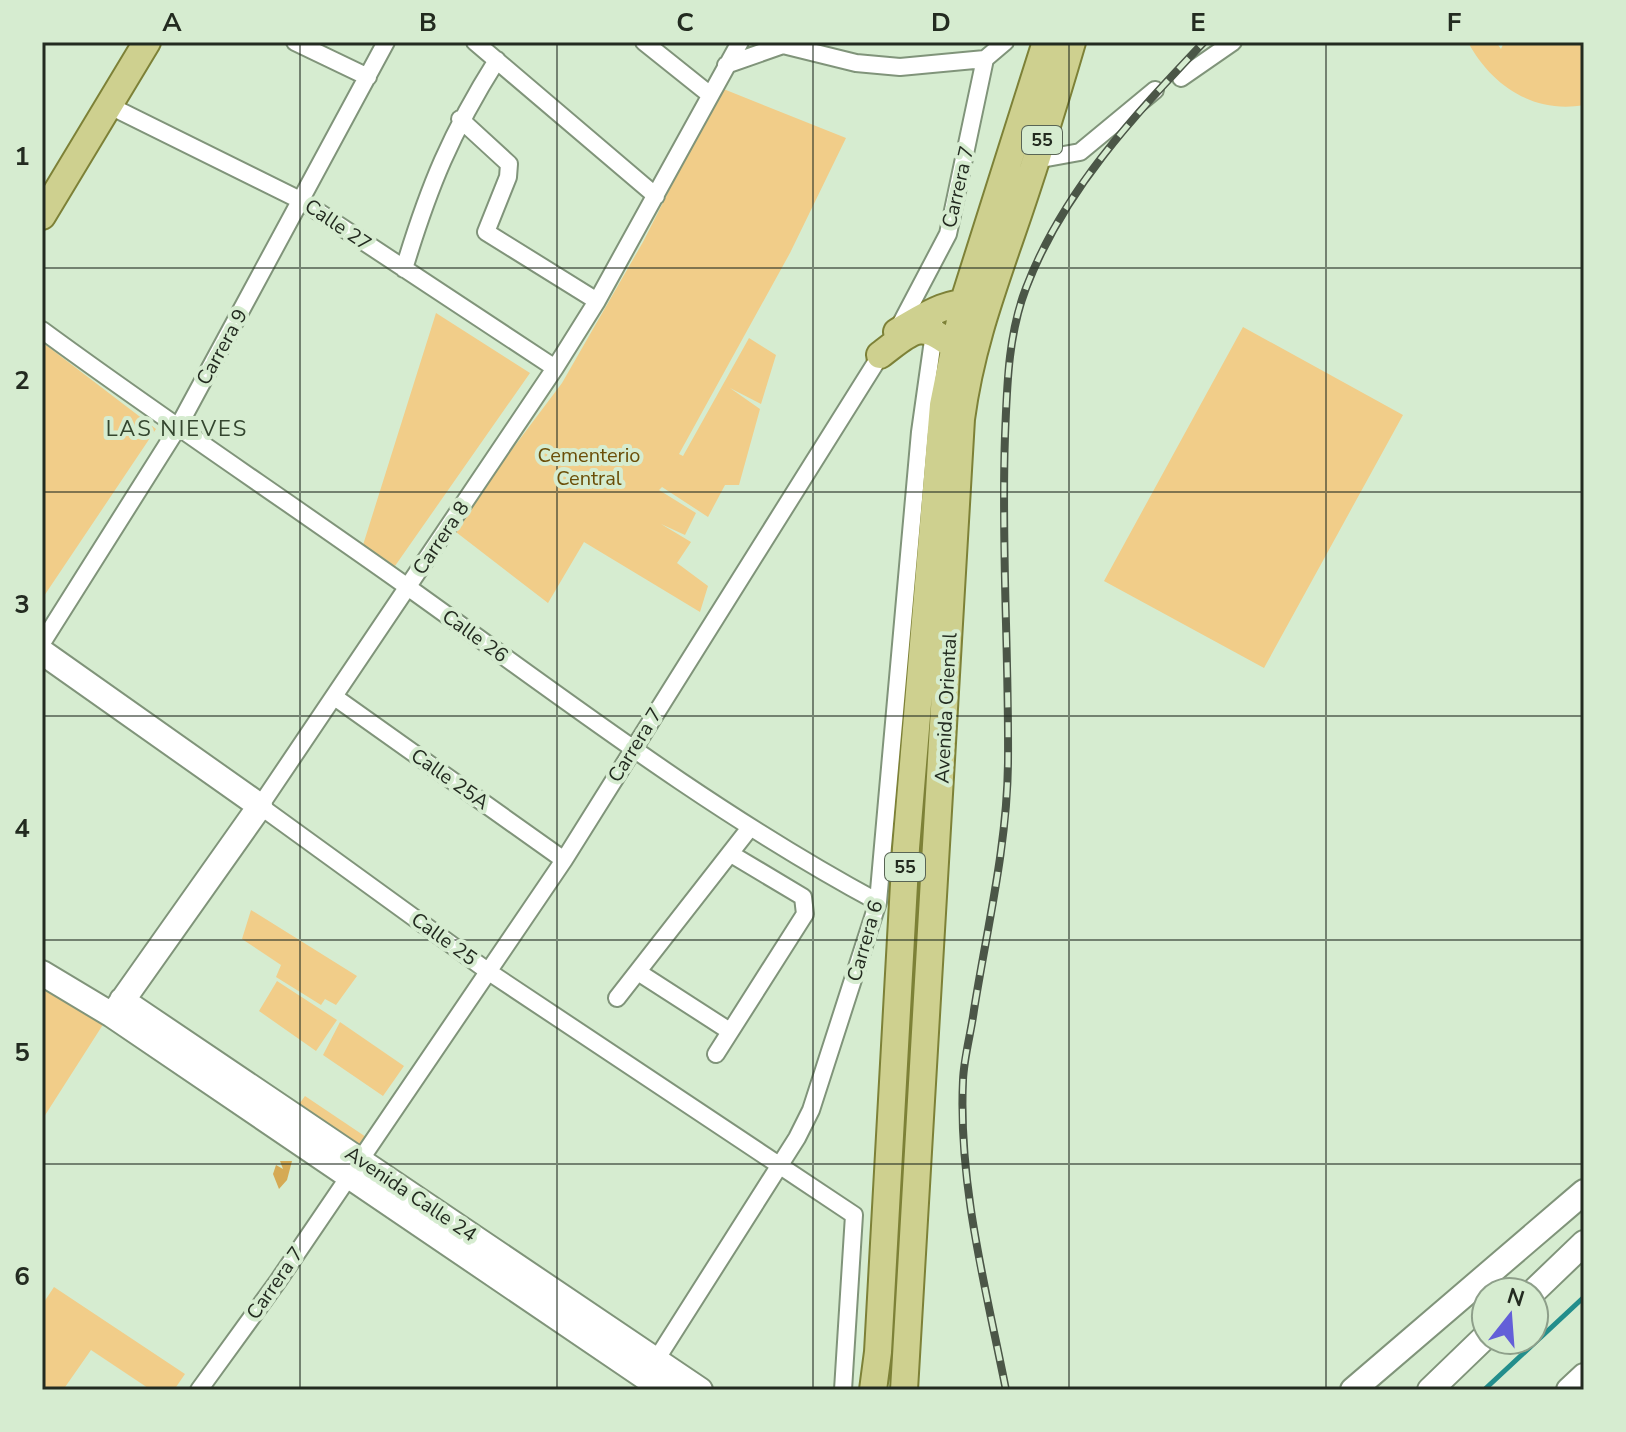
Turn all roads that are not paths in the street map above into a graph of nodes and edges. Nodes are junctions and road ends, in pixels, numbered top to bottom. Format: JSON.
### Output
{"nodes":[{"id":1,"x":130,"y":42,"type":"edge"},
{"id":2,"x":147,"y":42,"type":"edge"},
{"id":3,"x":295,"y":42,"type":"edge"},
{"id":4,"x":386,"y":42,"type":"edge"},
{"id":5,"x":475,"y":42,"type":"edge"},
{"id":6,"x":644,"y":42,"type":"edge"},
{"id":7,"x":740,"y":42,"type":"edge"},
{"id":8,"x":1005,"y":42,"type":"edge"},
{"id":9,"x":1046,"y":42,"type":"edge"},
{"id":10,"x":1072,"y":42,"type":"edge"},
{"id":11,"x":1233,"y":42,"type":"edge"},
{"id":12,"x":985,"y":59,"type":"junction"},
{"id":13,"x":497,"y":60,"type":"junction"},
{"id":14,"x":726,"y":65,"type":"junction"},
{"id":15,"x":368,"y":77,"type":"junction"},
{"id":16,"x":1181,"y":78,"type":"dead end"},
{"id":17,"x":1155,"y":90,"type":"dead end"},
{"id":18,"x":709,"y":94,"type":"junction"},
{"id":19,"x":108,"y":105,"type":"junction"},
{"id":20,"x":460,"y":119,"type":"junction"},
{"id":21,"x":1036,"y":160,"type":"junction"},
{"id":22,"x":42,"y":185,"type":"edge"},
{"id":23,"x":656,"y":196,"type":"junction"},
{"id":24,"x":302,"y":201,"type":"junction"},
{"id":25,"x":42,"y":216,"type":"edge"},
{"id":26,"x":404,"y":269,"type":"junction"},
{"id":27,"x":597,"y":301,"type":"junction"},
{"id":28,"x":975,"y":302,"type":"junction"},
{"id":29,"x":942,"y":329,"type":"junction"},
{"id":30,"x":42,"y":330,"type":"edge"},
{"id":31,"x":897,"y":332,"type":"junction"},
{"id":32,"x":880,"y":355,"type":"junction"},
{"id":33,"x":555,"y":368,"type":"junction"},
{"id":34,"x":177,"y":429,"type":"junction"},
{"id":35,"x":408,"y":587,"type":"junction"},
{"id":36,"x":42,"y":643,"type":"edge"},
{"id":37,"x":42,"y":652,"type":"edge"},
{"id":38,"x":336,"y":698,"type":"junction"},
{"id":39,"x":632,"y":750,"type":"junction"},
{"id":40,"x":260,"y":806,"type":"junction"},
{"id":41,"x":749,"y":829,"type":"junction"},
{"id":42,"x":731,"y":854,"type":"junction"},
{"id":43,"x":564,"y":860,"type":"junction"},
{"id":44,"x":878,"y":902,"type":"junction"},
{"id":45,"x":489,"y":972,"type":"junction"},
{"id":46,"x":638,"y":972,"type":"junction"},
{"id":47,"x":42,"y":973,"type":"edge"},
{"id":48,"x":617,"y":998,"type":"dead end"},
{"id":49,"x":117,"y":1008,"type":"junction"},
{"id":50,"x":728,"y":1030,"type":"junction"},
{"id":51,"x":716,"y":1054,"type":"dead end"},
{"id":52,"x":781,"y":1166,"type":"junction"},
{"id":53,"x":354,"y":1167,"type":"junction"},
{"id":54,"x":1584,"y":1192,"type":"edge"},
{"id":55,"x":1584,"y":1243,"type":"edge"},
{"id":56,"x":1550,"y":1276,"type":"edge"},
{"id":57,"x":1470,"y":1351,"type":"edge"},
{"id":58,"x":655,"y":1376,"type":"edge"},
{"id":59,"x":1584,"y":1376,"type":"edge"},
{"id":60,"x":199,"y":1390,"type":"edge"},
{"id":61,"x":700,"y":1390,"type":"edge"},
{"id":62,"x":843,"y":1390,"type":"edge"},
{"id":63,"x":873,"y":1390,"type":"edge"},
{"id":64,"x":904,"y":1390,"type":"edge"},
{"id":65,"x":1353,"y":1390,"type":"edge"},
{"id":66,"x":1430,"y":1390,"type":"edge"},
{"id":67,"x":1569,"y":1390,"type":"edge"}],
"edges":[{"from":1,"to":22,"type":"main road"},
{"from":2,"to":19,"type":"main road"},
{"from":3,"to":15,"type":"street"},
{"from":4,"to":15,"type":"street","name":"Carrera 9"},
{"from":5,"to":13,"type":"street"},
{"from":6,"to":18,"type":"street"},
{"from":7,"to":14,"type":"street","name":"Carrera 8"},
{"from":8,"to":12,"type":"street"},
{"from":9,"to":28,"type":"main road","name":"Avenida Oriental","number":"55"},
{"from":10,"to":21,"type":"main road","name":"Avenida Oriental","number":"55"},
{"from":11,"to":16,"type":"street"},
{"from":12,"to":14,"type":"street"},
{"from":12,"to":31,"type":"street","name":"Carrera 7"},
{"from":13,"to":20,"type":"street"},
{"from":13,"to":23,"type":"street"},
{"from":14,"to":18,"type":"street","name":"Carrera 8"},
{"from":15,"to":24,"type":"street","name":"Carrera 9"},
{"from":17,"to":21,"type":"street"},
{"from":18,"to":23,"type":"street","name":"Carrera 8"},
{"from":19,"to":24,"type":"street","name":"Calle 27"},
{"from":19,"to":25,"type":"main road"},
{"from":20,"to":26,"type":"street"},
{"from":20,"to":27,"type":"street"},
{"from":21,"to":28,"type":"main road","name":"Avenida Oriental","number":"55"},
{"from":23,"to":27,"type":"street","name":"Carrera 8"},
{"from":24,"to":26,"type":"street","name":"Calle 27"},
{"from":24,"to":34,"type":"street","name":"Carrera 9"},
{"from":26,"to":33,"type":"street","name":"Calle 27"},
{"from":27,"to":33,"type":"street","name":"Carrera 8"},
{"from":28,"to":29,"type":"main road","name":"Avenida Oriental","number":"55"},
{"from":28,"to":29,"type":"main road"},
{"from":28,"to":64,"type":"main road","name":"Avenida Oriental","number":"55"},
{"from":29,"to":31,"type":"main road"},
{"from":29,"to":32,"type":"main road"},
{"from":29,"to":44,"type":"street","name":"Carrera 6"},
{"from":29,"to":63,"type":"main road","name":"Avenida Oriental","number":"55"},
{"from":30,"to":34,"type":"street","name":"Calle 26"},
{"from":31,"to":32,"type":"street","name":"Carrera 7"},
{"from":32,"to":39,"type":"street","name":"Carrera 7"},
{"from":33,"to":35,"type":"street","name":"Carrera 8"},
{"from":34,"to":35,"type":"street","name":"Calle 26"},
{"from":34,"to":36,"type":"street","name":"Carrera 9"},
{"from":35,"to":38,"type":"street","name":"Carrera 8"},
{"from":35,"to":39,"type":"street","name":"Calle 26"},
{"from":37,"to":40,"type":"main road","name":"Calle 25"},
{"from":38,"to":40,"type":"street","name":"Carrera 8"},
{"from":38,"to":43,"type":"street","name":"Calle 25A"},
{"from":39,"to":41,"type":"street","name":"Calle 26"},
{"from":39,"to":43,"type":"street","name":"Carrera 7"},
{"from":40,"to":45,"type":"street","name":"Calle 25"},
{"from":40,"to":49,"type":"main road","name":"Carrera 8"},
{"from":41,"to":42,"type":"street"},
{"from":41,"to":44,"type":"street","name":"Calle 26"},
{"from":42,"to":46,"type":"street"},
{"from":42,"to":50,"type":"street"},
{"from":43,"to":45,"type":"street","name":"Carrera 7"},
{"from":44,"to":52,"type":"street","name":"Carrera 6"},
{"from":45,"to":52,"type":"street","name":"Calle 25"},
{"from":45,"to":53,"type":"street","name":"Carrera 7"},
{"from":46,"to":48,"type":"street"},
{"from":46,"to":50,"type":"street"},
{"from":47,"to":49,"type":"main road","name":"Avenida Calle 24"},
{"from":49,"to":53,"type":"main road","name":"Avenida Calle 24"},
{"from":50,"to":51,"type":"street"},
{"from":52,"to":58,"type":"street","name":"Carrera 6"},
{"from":52,"to":62,"type":"street","name":"Calle 25"},
{"from":53,"to":58,"type":"main road","name":"Avenida Calle 24"},
{"from":53,"to":60,"type":"street","name":"Carrera 7"},
{"from":54,"to":65,"type":"main road"},
{"from":55,"to":56,"type":"main road"},
{"from":57,"to":66,"type":"main road"},
{"from":58,"to":61,"type":"main road","name":"Avenida Calle 24"},
{"from":59,"to":67,"type":"main road"}]}
